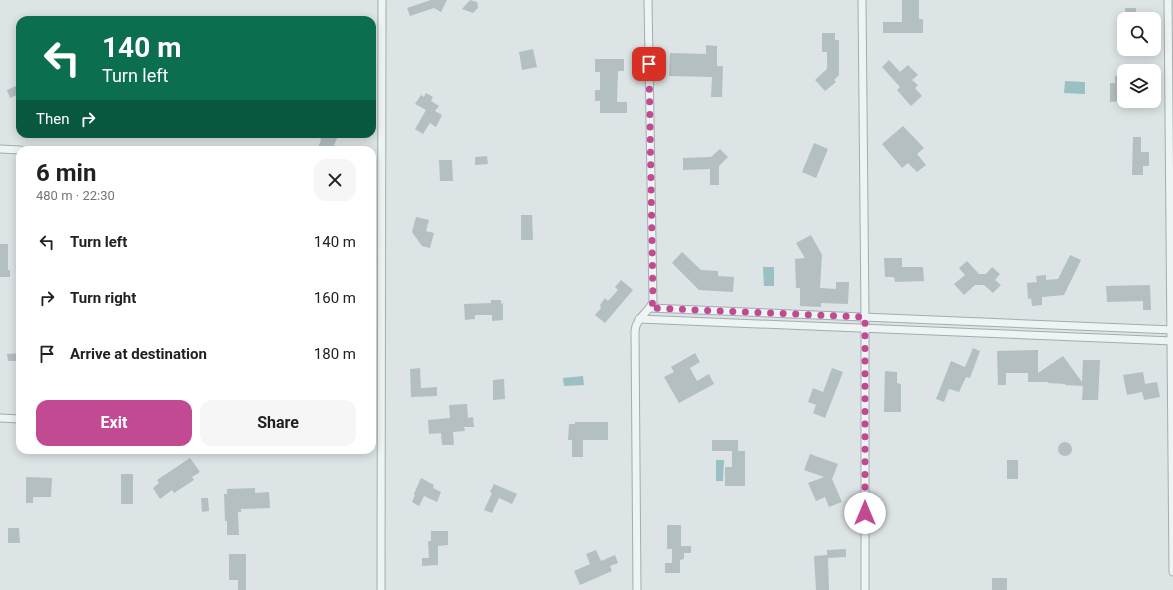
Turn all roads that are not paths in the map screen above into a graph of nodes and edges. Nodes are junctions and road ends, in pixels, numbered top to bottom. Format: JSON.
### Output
{"nodes":[{"id":1,"x":382,"y":0,"type":"edge"},
{"id":2,"x":648,"y":0,"type":"edge"},
{"id":3,"x":862,"y":0,"type":"edge"},
{"id":4,"x":1168,"y":0,"type":"edge"},
{"id":5,"x":0,"y":149,"type":"edge"},
{"id":6,"x":16,"y":150,"type":"edge"},
{"id":7,"x":650,"y":308,"type":"junction"},
{"id":8,"x":865,"y":317,"type":"junction"},
{"id":9,"x":639,"y":319,"type":"junction"},
{"id":10,"x":865,"y":328,"type":"junction"},
{"id":11,"x":1172,"y":330,"type":"edge"},
{"id":12,"x":1172,"y":341,"type":"edge"},
{"id":13,"x":0,"y":418,"type":"edge"},
{"id":14,"x":16,"y":419,"type":"edge"},
{"id":15,"x":1173,"y":572,"type":"edge"},
{"id":16,"x":381,"y":590,"type":"edge"},
{"id":17,"x":637,"y":590,"type":"edge"},
{"id":18,"x":865,"y":590,"type":"edge"}],
"edges":[{"from":1,"to":16,"type":"street"},
{"from":2,"to":7,"type":"street"},
{"from":3,"to":8,"type":"street"},
{"from":4,"to":11,"type":"street"},
{"from":5,"to":6,"type":"street"},
{"from":7,"to":8,"type":"street"},
{"from":7,"to":9,"type":"street"},
{"from":8,"to":10,"type":"street"},
{"from":8,"to":11,"type":"street"},
{"from":9,"to":10,"type":"street"},
{"from":9,"to":17,"type":"street"},
{"from":10,"to":12,"type":"street"},
{"from":10,"to":18,"type":"street"},
{"from":11,"to":12,"type":"street"},
{"from":12,"to":15,"type":"street"},
{"from":13,"to":14,"type":"street"}]}
